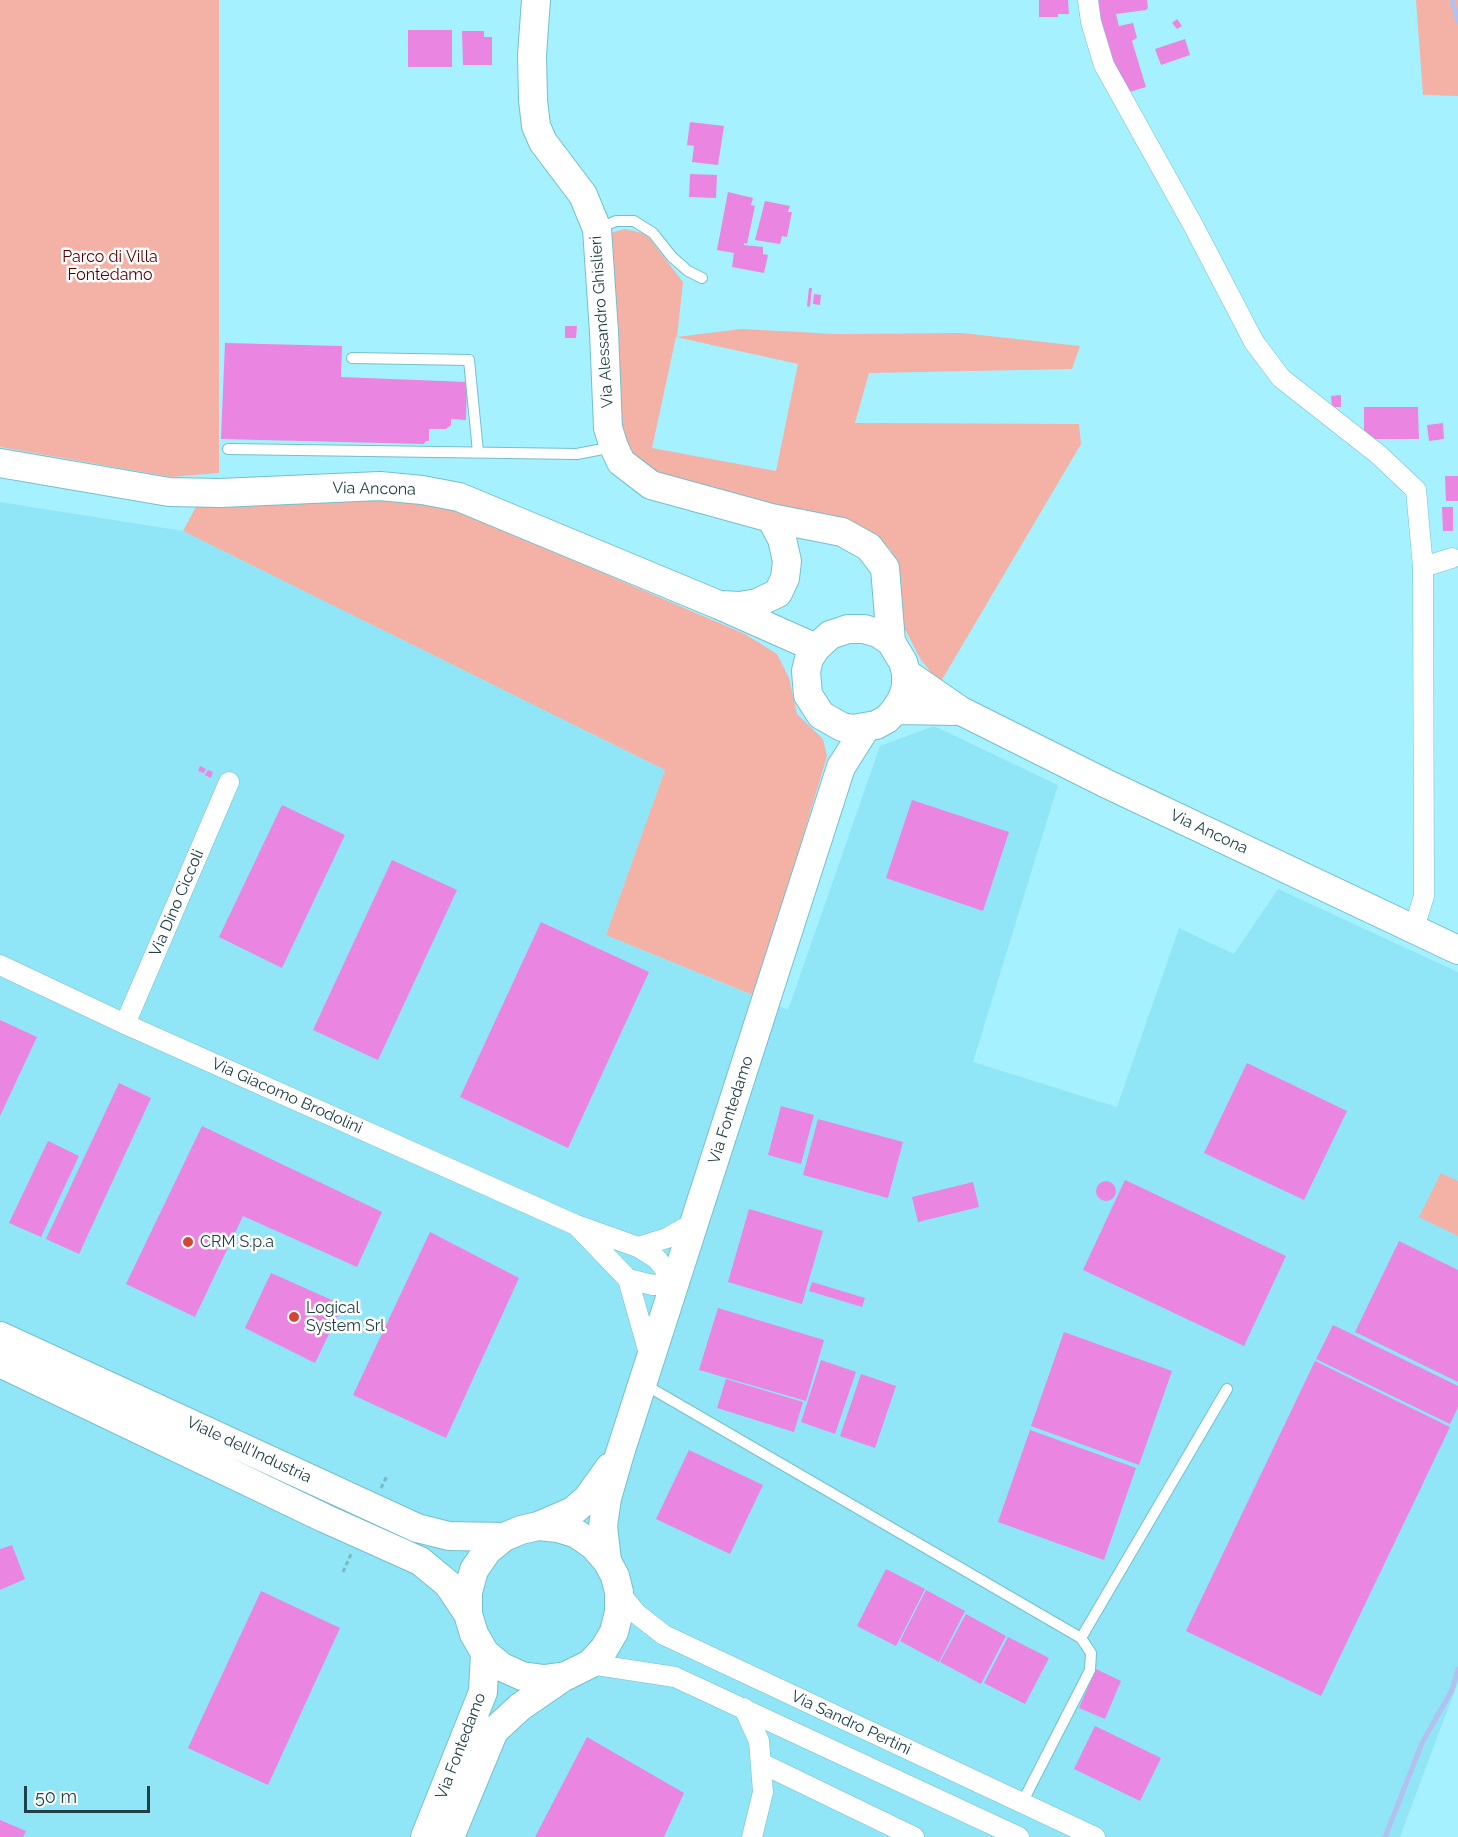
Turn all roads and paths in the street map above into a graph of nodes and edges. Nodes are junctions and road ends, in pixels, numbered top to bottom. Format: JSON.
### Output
{"nodes":[{"id":1,"x":536,"y":0,"type":"edge"},
{"id":2,"x":1088,"y":0,"type":"edge"},
{"id":3,"x":597,"y":229,"type":"junction"},
{"id":4,"x":702,"y":278,"type":"dead end"},
{"id":5,"x":352,"y":358,"type":"dead end"},
{"id":6,"x":614,"y":447,"type":"junction"},
{"id":7,"x":228,"y":449,"type":"dead end"},
{"id":8,"x":478,"y":452,"type":"junction"},
{"id":9,"x":0,"y":463,"type":"edge"},
{"id":10,"x":771,"y":518,"type":"junction"},
{"id":11,"x":1452,"y":558,"type":"dead end"},
{"id":12,"x":1423,"y":567,"type":"junction"},
{"id":13,"x":887,"y":585,"type":"junction"},
{"id":14,"x":718,"y":605,"type":"junction"},
{"id":15,"x":848,"y":629,"type":"junction"},
{"id":16,"x":891,"y":642,"type":"junction"},
{"id":17,"x":811,"y":659,"type":"junction"},
{"id":18,"x":906,"y":674,"type":"junction"},
{"id":19,"x":895,"y":710,"type":"junction"},
{"id":20,"x":961,"y":711,"type":"junction"},
{"id":21,"x":831,"y":723,"type":"junction"},
{"id":22,"x":865,"y":729,"type":"junction"},
{"id":23,"x":841,"y":766,"type":"junction"},
{"id":24,"x":229,"y":782,"type":"dead end"},
{"id":25,"x":1414,"y":928,"type":"junction"},
{"id":26,"x":1458,"y":950,"type":"edge"},
{"id":27,"x":0,"y":965,"type":"edge"},
{"id":28,"x":125,"y":1024,"type":"junction"},
{"id":29,"x":695,"y":1222,"type":"junction"},
{"id":30,"x":576,"y":1225,"type":"junction"},
{"id":31,"x":638,"y":1247,"type":"junction"},
{"id":32,"x":628,"y":1279,"type":"junction"},
{"id":33,"x":675,"y":1282,"type":"junction"},
{"id":34,"x":0,"y":1336,"type":"edge"},
{"id":35,"x":0,"y":1363,"type":"edge"},
{"id":36,"x":646,"y":1371,"type":"junction"},
{"id":37,"x":1227,"y":1389,"type":"dead end"},
{"id":38,"x":620,"y":1453,"type":"junction"},
{"id":39,"x":538,"y":1526,"type":"junction"},
{"id":40,"x":504,"y":1537,"type":"junction"},
{"id":41,"x":607,"y":1561,"type":"junction"},
{"id":42,"x":619,"y":1592,"type":"junction"},
{"id":43,"x":468,"y":1614,"type":"junction"},
{"id":44,"x":1081,"y":1638,"type":"junction"},
{"id":45,"x":485,"y":1653,"type":"junction"},
{"id":46,"x":578,"y":1670,"type":"junction"},
{"id":47,"x":744,"y":1708,"type":"junction"},
{"id":48,"x":761,"y":1762,"type":"junction"},
{"id":49,"x":1022,"y":1803,"type":"junction"},
{"id":50,"x":425,"y":1837,"type":"edge"},
{"id":51,"x":450,"y":1837,"type":"edge"},
{"id":52,"x":752,"y":1837,"type":"edge"},
{"id":53,"x":914,"y":1837,"type":"edge"},
{"id":54,"x":1019,"y":1837,"type":"edge"},
{"id":55,"x":1095,"y":1837,"type":"edge"}],
"edges":[{"from":1,"to":3,"type":"main road","name":"Via Alessandro Ghislieri"},
{"from":2,"to":12,"type":"street"},
{"from":3,"to":4,"type":"lane"},
{"from":3,"to":6,"type":"main road","name":"Via Alessandro Ghislieri"},
{"from":5,"to":8,"type":"lane"},
{"from":6,"to":8,"type":"lane"},
{"from":6,"to":10,"type":"main road","name":"Via Alessandro Ghislieri"},
{"from":7,"to":8,"type":"lane"},
{"from":9,"to":14,"type":"main road","name":"Via Ancona"},
{"from":10,"to":13,"type":"main road","name":"Via Alessandro Ghislieri"},
{"from":10,"to":14,"type":"main road"},
{"from":11,"to":12,"type":"street"},
{"from":12,"to":25,"type":"street"},
{"from":13,"to":15,"type":"main road"},
{"from":13,"to":16,"type":"main road","name":"Via Alessandro Ghislieri"},
{"from":14,"to":17,"type":"main road","name":"Via Ancona"},
{"from":15,"to":16,"type":"main road"},
{"from":15,"to":17,"type":"main road"},
{"from":16,"to":18,"type":"main road"},
{"from":17,"to":21,"type":"main road"},
{"from":18,"to":19,"type":"main road"},
{"from":18,"to":20,"type":"main road","name":"Via Ancona"},
{"from":19,"to":20,"type":"main road","name":"Via Ancona"},
{"from":19,"to":22,"type":"main road"},
{"from":20,"to":25,"type":"main road","name":"Via Ancona"},
{"from":21,"to":22,"type":"main road"},
{"from":21,"to":23,"type":"main road"},
{"from":22,"to":23,"type":"main road","name":"Via Fontedamo"},
{"from":23,"to":29,"type":"main road","name":"Via Fontedamo"},
{"from":24,"to":28,"type":"street","name":"Via Dino Ciccoli"},
{"from":25,"to":26,"type":"main road","name":"Via Ancona"},
{"from":27,"to":28,"type":"street","name":"Via Giacomo Brodolini"},
{"from":28,"to":30,"type":"street","name":"Via Giacomo Brodolini"},
{"from":29,"to":31,"type":"street"},
{"from":29,"to":33,"type":"main road","name":"Via Fontedamo"},
{"from":30,"to":31,"type":"street","name":"Via Giacomo Brodolini"},
{"from":30,"to":32,"type":"street","name":"Via Giacomo Brodolini"},
{"from":31,"to":33,"type":"street","name":"Via Giacomo Brodolini"},
{"from":32,"to":33,"type":"street"},
{"from":32,"to":36,"type":"street","name":"Via Giacomo Brodolini"},
{"from":33,"to":36,"type":"main road","name":"Via Fontedamo"},
{"from":34,"to":40,"type":"main road","name":"Viale dell'Industria"},
{"from":35,"to":43,"type":"main road","name":"Viale dell'Industria"},
{"from":36,"to":38,"type":"main road","name":"Via Fontedamo"},
{"from":36,"to":44,"type":"lane"},
{"from":37,"to":44,"type":"lane"},
{"from":38,"to":39,"type":"main road","name":"Via Fontedamo"},
{"from":38,"to":41,"type":"main road","name":"Via Fontedamo"},
{"from":39,"to":40,"type":"main road","name":"Via Fontedamo"},
{"from":39,"to":41,"type":"main road","name":"Via Fontedamo"},
{"from":40,"to":43,"type":"main road","name":"Via Fontedamo"},
{"from":41,"to":42,"type":"main road","name":"Via Fontedamo"},
{"from":42,"to":46,"type":"main road","name":"Via Fontedamo"},
{"from":42,"to":49,"type":"street","name":"Via Sandro Pertini"},
{"from":43,"to":45,"type":"main road","name":"Via Fontedamo"},
{"from":44,"to":49,"type":"lane"},
{"from":45,"to":46,"type":"main road","name":"Via Fontedamo"},
{"from":45,"to":50,"type":"main road","name":"Via Fontedamo"},
{"from":46,"to":47,"type":"street","name":"Via Sandro Pertini"},
{"from":46,"to":51,"type":"main road","name":"Via Fontedamo"},
{"from":47,"to":48,"type":"street"},
{"from":47,"to":54,"type":"street","name":"Via Sandro Pertini"},
{"from":48,"to":52,"type":"street"},
{"from":48,"to":53,"type":"street"},
{"from":49,"to":55,"type":"street","name":"Via Sandro Pertini"}]}
